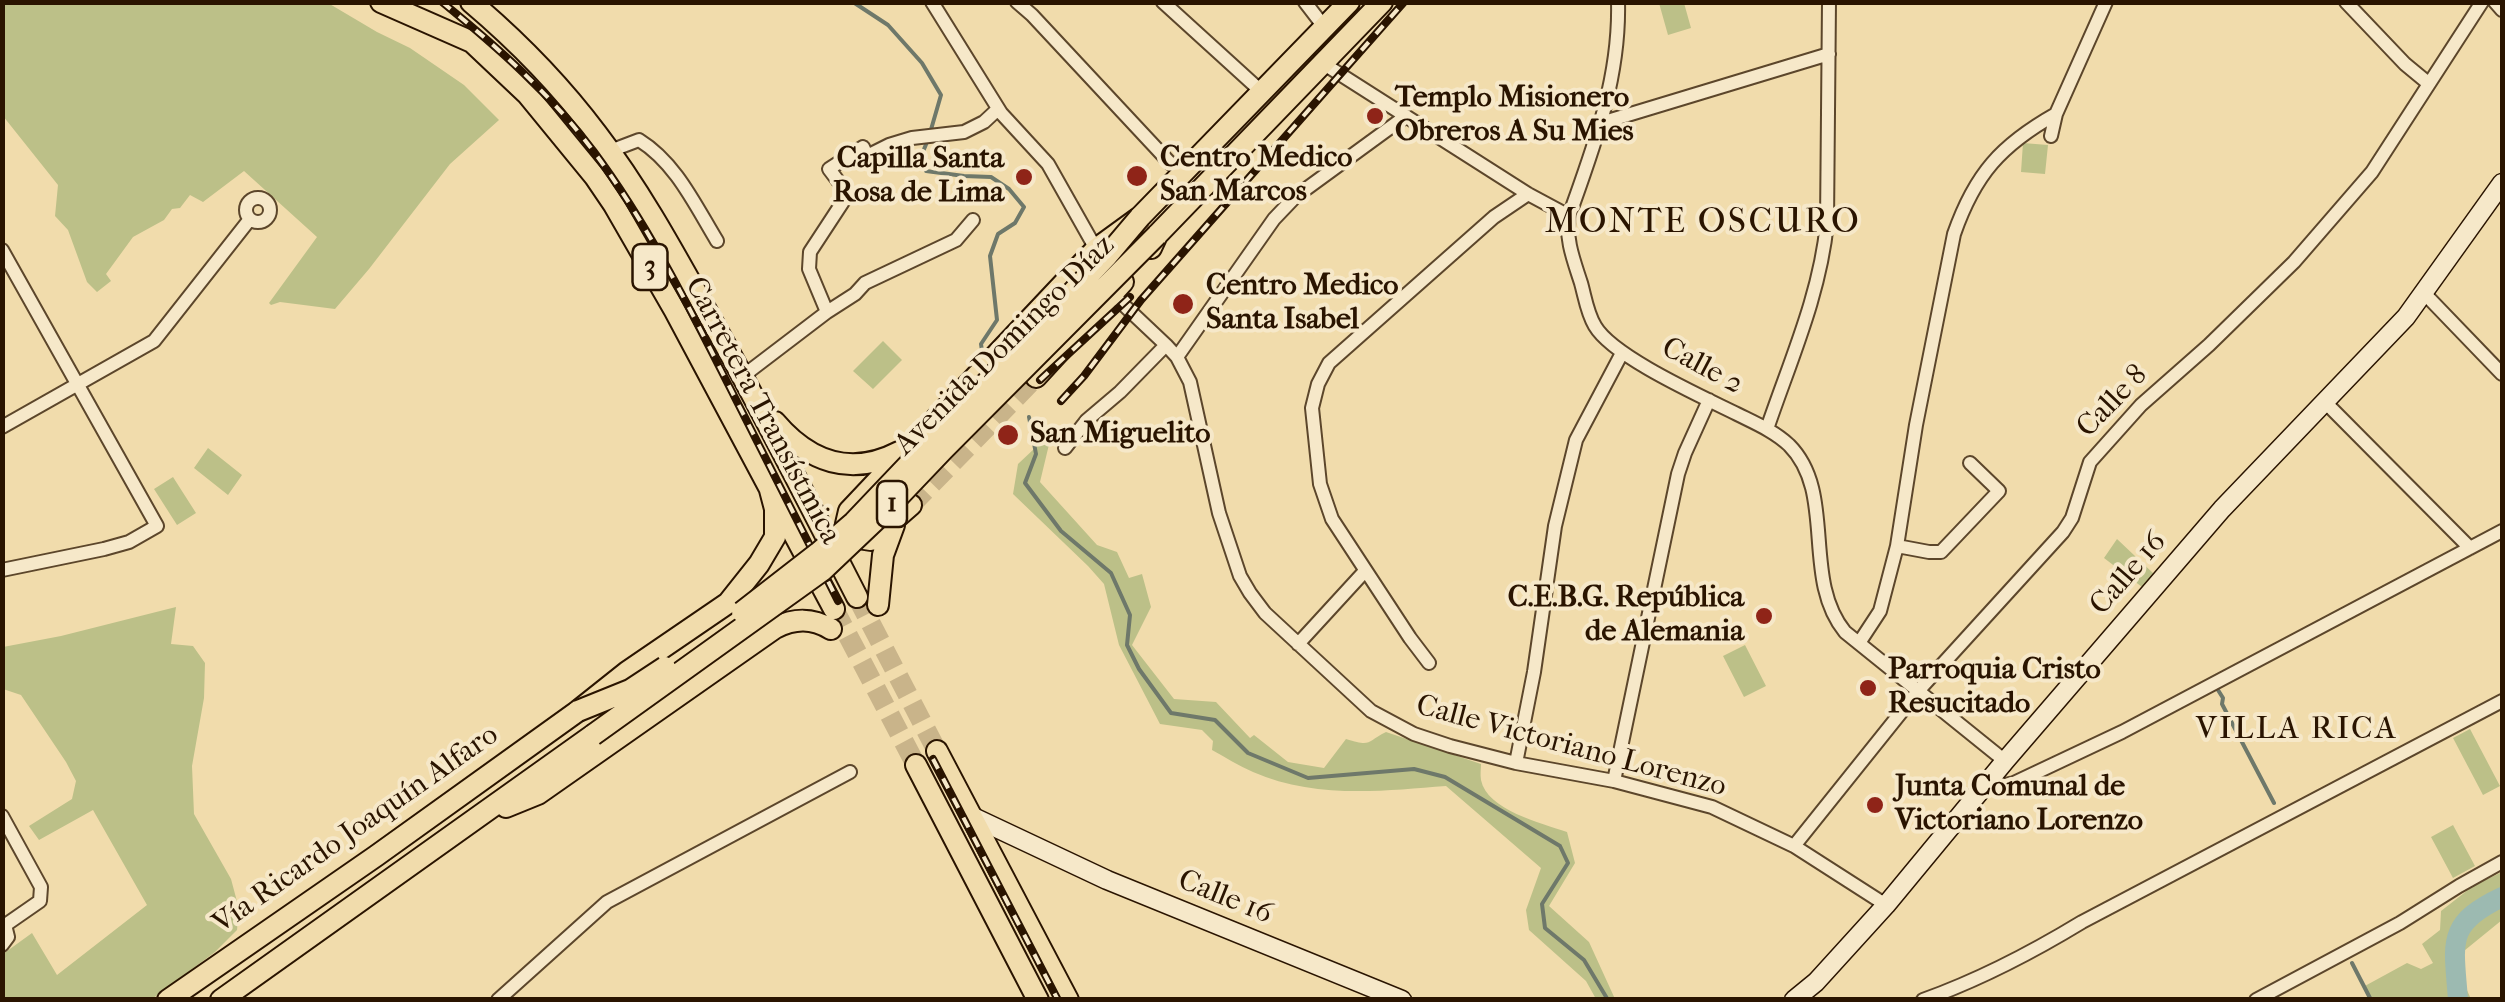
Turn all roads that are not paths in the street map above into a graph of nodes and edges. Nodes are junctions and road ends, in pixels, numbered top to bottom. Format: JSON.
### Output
{"nodes":[{"id":1,"x":380,"y":2,"type":"edge"},
{"id":2,"x":406,"y":2,"type":"edge"},
{"id":3,"x":471,"y":2,"type":"edge"},
{"id":4,"x":932,"y":2,"type":"edge"},
{"id":5,"x":1017,"y":2,"type":"edge"},
{"id":6,"x":1163,"y":2,"type":"edge"},
{"id":7,"x":1305,"y":2,"type":"edge"},
{"id":8,"x":1348,"y":2,"type":"edge"},
{"id":9,"x":1382,"y":2,"type":"edge"},
{"id":10,"x":1618,"y":2,"type":"edge"},
{"id":11,"x":1829,"y":2,"type":"edge"},
{"id":12,"x":2106,"y":2,"type":"edge"},
{"id":13,"x":2346,"y":2,"type":"edge"},
{"id":14,"x":2482,"y":2,"type":"edge"},
{"id":15,"x":2495,"y":2,"type":"edge"},
{"id":16,"x":2502,"y":10,"type":"edge"},
{"id":17,"x":1324,"y":28,"type":"junction"},
{"id":18,"x":472,"y":42,"type":"junction"},
{"id":19,"x":1829,"y":54,"type":"junction"},
{"id":20,"x":1324,"y":64,"type":"junction"},
{"id":21,"x":2428,"y":83,"type":"junction"},
{"id":22,"x":1263,"y":93,"type":"junction"},
{"id":23,"x":998,"y":110,"type":"junction"},
{"id":24,"x":2056,"y":114,"type":"junction"},
{"id":25,"x":1406,"y":116,"type":"junction"},
{"id":26,"x":1602,"y":124,"type":"junction"},
{"id":27,"x":2051,"y":136,"type":"dead end"},
{"id":28,"x":610,"y":151,"type":"junction"},
{"id":29,"x":1170,"y":164,"type":"dead end"},
{"id":30,"x":2502,"y":183,"type":"edge"},
{"id":31,"x":1528,"y":194,"type":"junction"},
{"id":32,"x":1140,"y":216,"type":"junction"},
{"id":33,"x":1569,"y":216,"type":"junction"},
{"id":34,"x":250,"y":219,"type":"dead end"},
{"id":35,"x":973,"y":220,"type":"dead end"},
{"id":36,"x":1157,"y":234,"type":"junction"},
{"id":37,"x":717,"y":241,"type":"dead end"},
{"id":38,"x":2,"y":250,"type":"edge"},
{"id":39,"x":1096,"y":250,"type":"junction"},
{"id":40,"x":2424,"y":293,"type":"junction"},
{"id":41,"x":1112,"y":294,"type":"junction"},
{"id":42,"x":827,"y":312,"type":"junction"},
{"id":43,"x":1166,"y":345,"type":"junction"},
{"id":44,"x":1622,"y":353,"type":"junction"},
{"id":45,"x":1177,"y":357,"type":"junction"},
{"id":46,"x":2502,"y":374,"type":"edge"},
{"id":47,"x":1036,"y":376,"type":"tunnel mouth"},
{"id":48,"x":748,"y":385,"type":"junction"},
{"id":49,"x":79,"y":386,"type":"junction"},
{"id":50,"x":1708,"y":400,"type":"junction"},
{"id":51,"x":2325,"y":402,"type":"junction"},
{"id":52,"x":2,"y":427,"type":"edge"},
{"id":53,"x":1766,"y":428,"type":"junction"},
{"id":54,"x":925,"y":432,"type":"junction"},
{"id":55,"x":1065,"y":448,"type":"dead end"},
{"id":56,"x":1970,"y":463,"type":"dead end"},
{"id":57,"x":770,"y":490,"type":"junction"},
{"id":58,"x":912,"y":506,"type":"tunnel mouth"},
{"id":59,"x":895,"y":521,"type":"junction"},
{"id":60,"x":2502,"y":530,"type":"edge"},
{"id":61,"x":1897,"y":546,"type":"junction"},
{"id":62,"x":2470,"y":548,"type":"junction"},
{"id":63,"x":2,"y":570,"type":"edge"},
{"id":64,"x":1365,"y":572,"type":"junction"},
{"id":65,"x":857,"y":597,"type":"tunnel mouth"},
{"id":66,"x":728,"y":602,"type":"junction"},
{"id":67,"x":878,"y":606,"type":"tunnel mouth"},
{"id":68,"x":766,"y":634,"type":"junction"},
{"id":69,"x":1859,"y":643,"type":"junction"},
{"id":70,"x":1298,"y":644,"type":"junction"},
{"id":71,"x":1429,"y":663,"type":"dead end"},
{"id":72,"x":1919,"y":690,"type":"junction"},
{"id":73,"x":2502,"y":700,"type":"edge"},
{"id":74,"x":578,"y":711,"type":"junction"},
{"id":75,"x":594,"y":735,"type":"joint"},
{"id":76,"x":937,"y":751,"type":"tunnel mouth"},
{"id":77,"x":2005,"y":761,"type":"junction"},
{"id":78,"x":1516,"y":763,"type":"junction"},
{"id":79,"x":916,"y":765,"type":"tunnel mouth"},
{"id":80,"x":850,"y":772,"type":"dead end"},
{"id":81,"x":1614,"y":781,"type":"junction"},
{"id":82,"x":1982,"y":790,"type":"junction"},
{"id":83,"x":2,"y":816,"type":"edge"},
{"id":84,"x":481,"y":816,"type":"junction"},
{"id":85,"x":971,"y":816,"type":"junction"},
{"id":86,"x":1028,"y":844,"type":"junction"},
{"id":87,"x":1794,"y":846,"type":"junction"},
{"id":88,"x":2502,"y":862,"type":"edge"},
{"id":89,"x":997,"y":866,"type":"junction"},
{"id":90,"x":1886,"y":905,"type":"junction"},
{"id":91,"x":3,"y":926,"type":"edge"},
{"id":92,"x":2,"y":946,"type":"edge"},
{"id":93,"x":1796,"y":999,"type":"edge"},
{"id":94,"x":168,"y":1000,"type":"edge"},
{"id":95,"x":221,"y":1000,"type":"edge"},
{"id":96,"x":498,"y":1000,"type":"edge"},
{"id":97,"x":1038,"y":1000,"type":"edge"},
{"id":98,"x":1068,"y":1000,"type":"edge"},
{"id":99,"x":1402,"y":1000,"type":"edge"},
{"id":100,"x":1923,"y":1000,"type":"edge"},
{"id":101,"x":2256,"y":1000,"type":"edge"}],
"edges":[{"from":1,"to":18,"type":"main road","name":"Carretera Transístmica","number":"3"},
{"from":2,"to":18,"type":"main road"},
{"from":3,"to":28,"type":"main road","name":"Carretera Transístmica","number":"3"},
{"from":4,"to":23,"type":"street"},
{"from":5,"to":29,"type":"street"},
{"from":6,"to":22,"type":"street"},
{"from":7,"to":17,"type":"street"},
{"from":8,"to":17,"type":"main road","name":"Avenida Domingo Díaz"},
{"from":9,"to":20,"type":"main road","name":"Avenida Domingo Díaz"},
{"from":10,"to":26,"type":"street"},
{"from":11,"to":19,"type":"street"},
{"from":12,"to":24,"type":"street"},
{"from":13,"to":21,"type":"street"},
{"from":14,"to":21,"type":"street","name":"Calle 8"},
{"from":15,"to":16,"type":"street"},
{"from":17,"to":22,"type":"main road","name":"Avenida Domingo Díaz"},
{"from":18,"to":57,"type":"main road","name":"Carretera Transístmica","number":"3"},
{"from":19,"to":26,"type":"street"},
{"from":19,"to":53,"type":"street"},
{"from":20,"to":25,"type":"street"},
{"from":20,"to":36,"type":"main road","name":"Avenida Domingo Díaz"},
{"from":21,"to":72,"type":"street","name":"Calle 8"},
{"from":22,"to":32,"type":"main road","name":"Avenida Domingo Díaz"},
{"from":23,"to":39,"type":"street"},
{"from":23,"to":42,"type":"street"},
{"from":24,"to":27,"type":"street"},
{"from":24,"to":61,"type":"street"},
{"from":25,"to":31,"type":"street"},
{"from":25,"to":45,"type":"street"},
{"from":26,"to":33,"type":"street"},
{"from":28,"to":37,"type":"street"},
{"from":28,"to":48,"type":"main road","name":"Carretera Transístmica","number":"3"},
{"from":30,"to":40,"type":"main road","name":"Calle 16"},
{"from":31,"to":33,"type":"street"},
{"from":31,"to":64,"type":"street"},
{"from":32,"to":39,"type":"main road"},
{"from":32,"to":74,"type":"main road","name":"Avenida Domingo Díaz","bridge":true},
{"from":33,"to":44,"type":"street","name":"Calle 2"},
{"from":34,"to":49,"type":"street"},
{"from":35,"to":42,"type":"street"},
{"from":36,"to":41,"type":"main road"},
{"from":36,"to":75,"type":"main road","name":"Avenida Domingo Díaz","number":"1","bridge":true},
{"from":38,"to":49,"type":"street"},
{"from":39,"to":54,"type":"main road"},
{"from":40,"to":46,"type":"street"},
{"from":40,"to":51,"type":"main road","name":"Calle 16"},
{"from":41,"to":43,"type":"street","name":"Calle Victoriano Lorenzo"},
{"from":41,"to":47,"type":"main road"},
{"from":42,"to":48,"type":"street"},
{"from":43,"to":45,"type":"street","name":"Calle Victoriano Lorenzo"},
{"from":43,"to":55,"type":"street"},
{"from":44,"to":50,"type":"street","name":"Calle 2"},
{"from":44,"to":78,"type":"street"},
{"from":45,"to":70,"type":"street","name":"Calle Victoriano Lorenzo"},
{"from":48,"to":54,"type":"main road"},
{"from":48,"to":65,"type":"main road","name":"Carretera Transístmica","number":"3"},
{"from":49,"to":52,"type":"street"},
{"from":49,"to":63,"type":"street"},
{"from":50,"to":53,"type":"street","name":"Calle 2"},
{"from":50,"to":81,"type":"street"},
{"from":51,"to":62,"type":"street"},
{"from":51,"to":77,"type":"main road","name":"Calle 16"},
{"from":53,"to":69,"type":"street","name":"Calle 2"},
{"from":54,"to":59,"type":"main road"},
{"from":56,"to":61,"type":"street"},
{"from":57,"to":66,"type":"main road"},
{"from":57,"to":68,"type":"main road","name":"Carretera Transístmica","number":"3"},
{"from":58,"to":59,"type":"main road"},
{"from":59,"to":67,"type":"main road"},
{"from":60,"to":62,"type":"street"},
{"from":61,"to":69,"type":"street"},
{"from":62,"to":82,"type":"street"},
{"from":64,"to":70,"type":"street"},
{"from":64,"to":71,"type":"street"},
{"from":66,"to":68,"type":"main road"},
{"from":66,"to":74,"type":"main road"},
{"from":68,"to":84,"type":"main road"},
{"from":69,"to":72,"type":"street","name":"Calle 2"},
{"from":70,"to":78,"type":"street","name":"Calle Victoriano Lorenzo"},
{"from":72,"to":77,"type":"street","name":"Calle 2"},
{"from":72,"to":87,"type":"street","name":"Calle 8"},
{"from":73,"to":100,"type":"street"},
{"from":74,"to":94,"type":"main road","name":"Vía Ricardo Joaquín Alfaro"},
{"from":75,"to":84,"type":"main road","name":"Vía Ricardo Joaquín Alfaro","number":"1"},
{"from":76,"to":85,"type":"main road"},
{"from":77,"to":82,"type":"main road","name":"Calle 16"},
{"from":78,"to":81,"type":"street","name":"Calle Victoriano Lorenzo"},
{"from":79,"to":97,"type":"main road"},
{"from":80,"to":96,"type":"street"},
{"from":81,"to":87,"type":"street","name":"Calle Victoriano Lorenzo"},
{"from":82,"to":90,"type":"main road","name":"Calle 16"},
{"from":83,"to":91,"type":"street"},
{"from":84,"to":95,"type":"main road","name":"Vía Ricardo Joaquín Alfaro","number":"1"},
{"from":85,"to":86,"type":"main road","name":"Calle 16"},
{"from":85,"to":89,"type":"main road"},
{"from":86,"to":89,"type":"main road"},
{"from":86,"to":99,"type":"main road","name":"Calle 16"},
{"from":87,"to":90,"type":"street","name":"Calle Victoriano Lorenzo"},
{"from":88,"to":101,"type":"street"},
{"from":89,"to":98,"type":"main road"},
{"from":90,"to":93,"type":"main road","name":"Calle 16"},
{"from":91,"to":92,"type":"street"}]}
